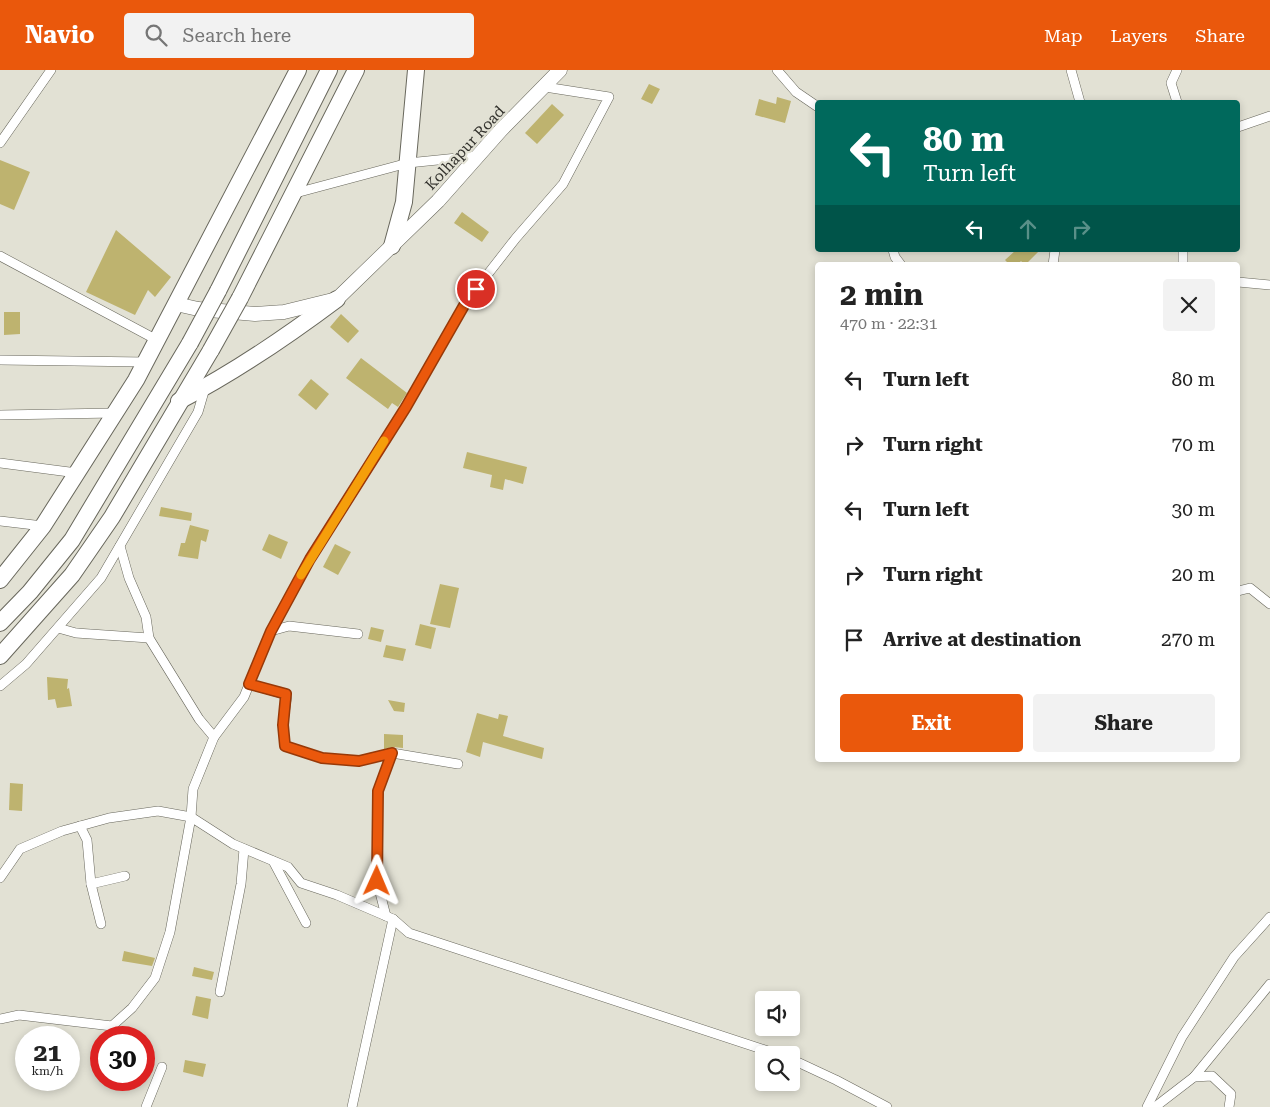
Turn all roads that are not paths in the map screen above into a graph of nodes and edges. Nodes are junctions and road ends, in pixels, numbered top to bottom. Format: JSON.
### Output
{"nodes":[{"id":1,"x":51,"y":70,"type":"edge"},
{"id":2,"x":298,"y":70,"type":"edge"},
{"id":3,"x":329,"y":70,"type":"edge"},
{"id":4,"x":356,"y":70,"type":"edge"},
{"id":5,"x":416,"y":70,"type":"edge"},
{"id":6,"x":560,"y":70,"type":"edge"},
{"id":7,"x":776,"y":70,"type":"edge"},
{"id":8,"x":1071,"y":70,"type":"edge"},
{"id":9,"x":1177,"y":70,"type":"edge"},
{"id":10,"x":545,"y":87,"type":"junction"},
{"id":11,"x":1079,"y":100,"type":"edge"},
{"id":12,"x":1176,"y":100,"type":"edge"},
{"id":13,"x":815,"y":105,"type":"edge"},
{"id":14,"x":1270,"y":116,"type":"edge"},
{"id":15,"x":1240,"y":126,"type":"edge"},
{"id":16,"x":0,"y":143,"type":"edge"},
{"id":17,"x":478,"y":156,"type":"junction"},
{"id":18,"x":408,"y":163,"type":"junction"},
{"id":19,"x":292,"y":194,"type":"junction"},
{"id":20,"x":392,"y":246,"type":"junction"},
{"id":21,"x":0,"y":256,"type":"edge"},
{"id":22,"x":1240,"y":282,"type":"edge"},
{"id":23,"x":1270,"y":285,"type":"edge"},
{"id":24,"x":337,"y":299,"type":"junction"},
{"id":25,"x":176,"y":304,"type":"junction"},
{"id":26,"x":157,"y":340,"type":"junction"},
{"id":27,"x":0,"y":360,"type":"edge"},
{"id":28,"x":146,"y":362,"type":"junction"},
{"id":29,"x":205,"y":387,"type":"junction"},
{"id":30,"x":179,"y":401,"type":"junction"},
{"id":31,"x":115,"y":413,"type":"junction"},
{"id":32,"x":0,"y":415,"type":"edge"},
{"id":33,"x":0,"y":463,"type":"edge"},
{"id":34,"x":77,"y":473,"type":"junction"},
{"id":35,"x":0,"y":521,"type":"edge"},
{"id":36,"x":43,"y":526,"type":"junction"},
{"id":37,"x":120,"y":546,"type":"junction"},
{"id":38,"x":0,"y":580,"type":"edge"},
{"id":39,"x":1240,"y":590,"type":"edge"},
{"id":40,"x":1270,"y":604,"type":"edge"},
{"id":41,"x":0,"y":623,"type":"edge"},
{"id":42,"x":58,"y":628,"type":"junction"},
{"id":43,"x":271,"y":631,"type":"junction"},
{"id":44,"x":358,"y":634,"type":"dead end"},
{"id":45,"x":149,"y":638,"type":"junction"},
{"id":46,"x":0,"y":656,"type":"edge"},
{"id":47,"x":249,"y":684,"type":"junction"},
{"id":48,"x":0,"y":686,"type":"edge"},
{"id":49,"x":214,"y":737,"type":"junction"},
{"id":50,"x":392,"y":753,"type":"junction"},
{"id":51,"x":458,"y":764,"type":"dead end"},
{"id":52,"x":191,"y":817,"type":"junction"},
{"id":53,"x":80,"y":826,"type":"junction"},
{"id":54,"x":244,"y":849,"type":"junction"},
{"id":55,"x":273,"y":861,"type":"junction"},
{"id":56,"x":125,"y":876,"type":"dead end"},
{"id":57,"x":0,"y":878,"type":"edge"},
{"id":58,"x":90,"y":884,"type":"junction"},
{"id":59,"x":390,"y":917,"type":"junction"},
{"id":60,"x":1270,"y":917,"type":"edge"},
{"id":61,"x":306,"y":923,"type":"dead end"},
{"id":62,"x":101,"y":924,"type":"dead end"},
{"id":63,"x":1270,"y":984,"type":"edge"},
{"id":64,"x":220,"y":992,"type":"dead end"},
{"id":65,"x":0,"y":1019,"type":"edge"},
{"id":66,"x":755,"y":1047,"type":"edge"},
{"id":67,"x":800,"y":1063,"type":"edge"},
{"id":68,"x":162,"y":1067,"type":"dead end"},
{"id":69,"x":1194,"y":1077,"type":"junction"},
{"id":70,"x":146,"y":1107,"type":"edge"},
{"id":71,"x":352,"y":1107,"type":"edge"},
{"id":72,"x":887,"y":1107,"type":"edge"},
{"id":73,"x":1147,"y":1107,"type":"edge"},
{"id":74,"x":1155,"y":1107,"type":"edge"},
{"id":75,"x":1229,"y":1107,"type":"edge"}],
"edges":[{"from":1,"to":16,"type":"street"},
{"from":2,"to":25,"type":"highway"},
{"from":3,"to":41,"type":"highway","bridge":true},
{"from":4,"to":19,"type":"highway"},
{"from":5,"to":18,"type":"highway"},
{"from":6,"to":10,"type":"main road","name":"Kolhapur Road"},
{"from":7,"to":13,"type":"street"},
{"from":8,"to":11,"type":"street"},
{"from":9,"to":12,"type":"street"},
{"from":10,"to":17,"type":"main road","name":"Kolhapur Road"},
{"from":10,"to":43,"type":"street"},
{"from":14,"to":15,"type":"street"},
{"from":17,"to":18,"type":"street"},
{"from":17,"to":20,"type":"main road","name":"Kolhapur Road"},
{"from":18,"to":19,"type":"street"},
{"from":18,"to":20,"type":"highway"},
{"from":19,"to":30,"type":"highway","bridge":true},
{"from":20,"to":24,"type":"main road","name":"Kolhapur Road"},
{"from":21,"to":26,"type":"street"},
{"from":22,"to":23,"type":"street"},
{"from":24,"to":25,"type":"main road"},
{"from":24,"to":29,"type":"highway"},
{"from":25,"to":26,"type":"highway"},
{"from":26,"to":28,"type":"highway"},
{"from":27,"to":28,"type":"street"},
{"from":28,"to":31,"type":"highway"},
{"from":29,"to":30,"type":"highway"},
{"from":29,"to":37,"type":"street"},
{"from":30,"to":46,"type":"highway"},
{"from":31,"to":32,"type":"street"},
{"from":31,"to":34,"type":"highway"},
{"from":33,"to":34,"type":"street"},
{"from":34,"to":36,"type":"highway"},
{"from":35,"to":36,"type":"street"},
{"from":36,"to":38,"type":"highway"},
{"from":37,"to":42,"type":"street"},
{"from":37,"to":45,"type":"street"},
{"from":39,"to":40,"type":"street"},
{"from":42,"to":45,"type":"street"},
{"from":42,"to":48,"type":"street"},
{"from":43,"to":44,"type":"street"},
{"from":43,"to":47,"type":"street"},
{"from":45,"to":49,"type":"street"},
{"from":47,"to":49,"type":"street"},
{"from":47,"to":50,"type":"street"},
{"from":49,"to":52,"type":"street"},
{"from":50,"to":51,"type":"street"},
{"from":50,"to":59,"type":"street"},
{"from":52,"to":53,"type":"street"},
{"from":52,"to":54,"type":"street"},
{"from":52,"to":65,"type":"street"},
{"from":53,"to":57,"type":"street"},
{"from":53,"to":58,"type":"street"},
{"from":54,"to":55,"type":"street"},
{"from":54,"to":64,"type":"street"},
{"from":55,"to":59,"type":"street"},
{"from":55,"to":61,"type":"street"},
{"from":56,"to":58,"type":"street"},
{"from":58,"to":62,"type":"street"},
{"from":59,"to":66,"type":"street"},
{"from":59,"to":71,"type":"street"},
{"from":60,"to":73,"type":"street"},
{"from":63,"to":69,"type":"street"},
{"from":67,"to":72,"type":"street"},
{"from":68,"to":70,"type":"street"},
{"from":69,"to":74,"type":"street"},
{"from":69,"to":75,"type":"street"}]}
